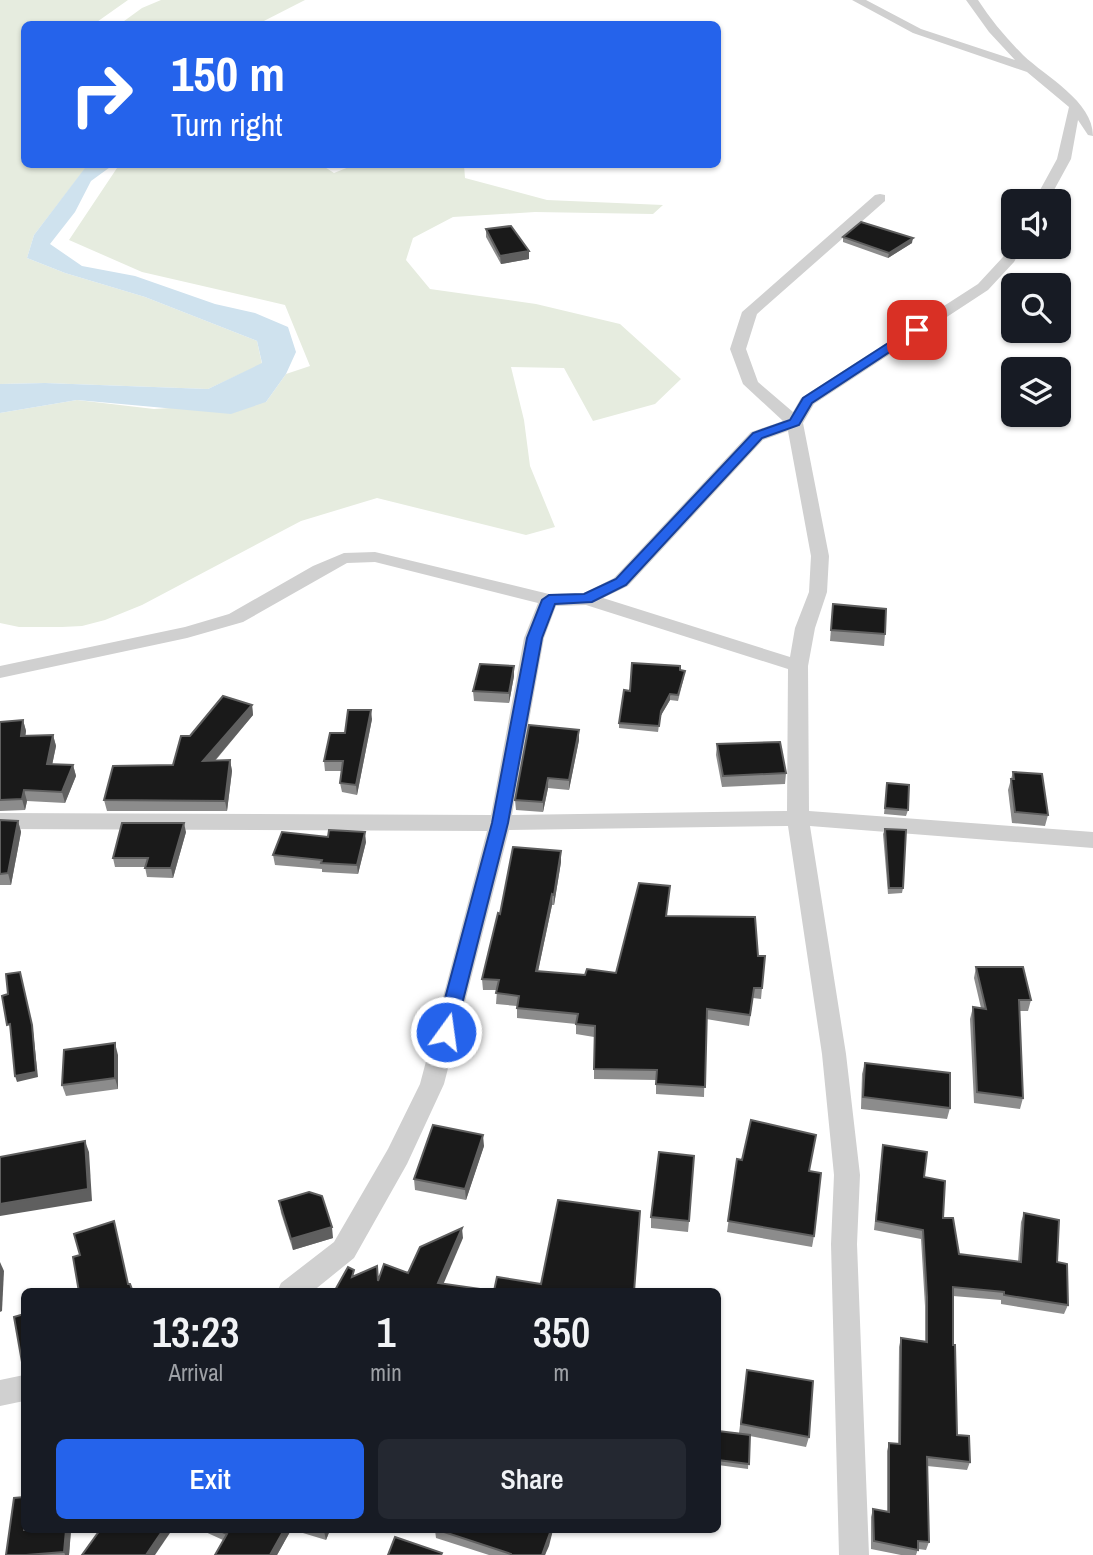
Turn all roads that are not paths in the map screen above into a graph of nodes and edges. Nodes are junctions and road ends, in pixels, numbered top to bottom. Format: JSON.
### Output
{"nodes":[{"id":1,"x":858,"y":0,"type":"edge"},
{"id":2,"x":972,"y":0,"type":"edge"},
{"id":3,"x":1029,"y":69,"type":"junction"},
{"id":4,"x":1087,"y":106,"type":"edge"},
{"id":5,"x":1093,"y":132,"type":"edge"},
{"id":6,"x":1048,"y":189,"type":"edge"},
{"id":7,"x":880,"y":198,"type":"dead end"},
{"id":8,"x":1009,"y":259,"type":"edge"},
{"id":9,"x":795,"y":423,"type":"junction"},
{"id":10,"x":587,"y":599,"type":"junction"},
{"id":11,"x":549,"y":600,"type":"junction"},
{"id":12,"x":798,"y":666,"type":"junction"},
{"id":13,"x":0,"y":672,"type":"edge"},
{"id":14,"x":798,"y":818,"type":"junction"},
{"id":15,"x":0,"y":821,"type":"edge"},
{"id":16,"x":500,"y":823,"type":"junction"},
{"id":17,"x":1093,"y":840,"type":"edge"},
{"id":18,"x":296,"y":1288,"type":"edge"},
{"id":19,"x":21,"y":1389,"type":"edge"},
{"id":20,"x":0,"y":1393,"type":"edge"},
{"id":21,"x":853,"y":1555,"type":"edge"}],
"edges":[{"from":1,"to":3,"type":"street"},
{"from":2,"to":3,"type":"street"},
{"from":3,"to":4,"type":"street"},
{"from":4,"to":5,"type":"street"},
{"from":4,"to":6,"type":"street"},
{"from":7,"to":9,"type":"street"},
{"from":8,"to":9,"type":"street"},
{"from":9,"to":10,"type":"street"},
{"from":9,"to":12,"type":"street"},
{"from":10,"to":11,"type":"street"},
{"from":10,"to":12,"type":"street"},
{"from":11,"to":13,"type":"street"},
{"from":11,"to":16,"type":"street"},
{"from":12,"to":14,"type":"street"},
{"from":14,"to":16,"type":"street"},
{"from":14,"to":17,"type":"street"},
{"from":14,"to":21,"type":"street"},
{"from":15,"to":16,"type":"street"},
{"from":16,"to":18,"type":"street"},
{"from":19,"to":20,"type":"street"}]}
